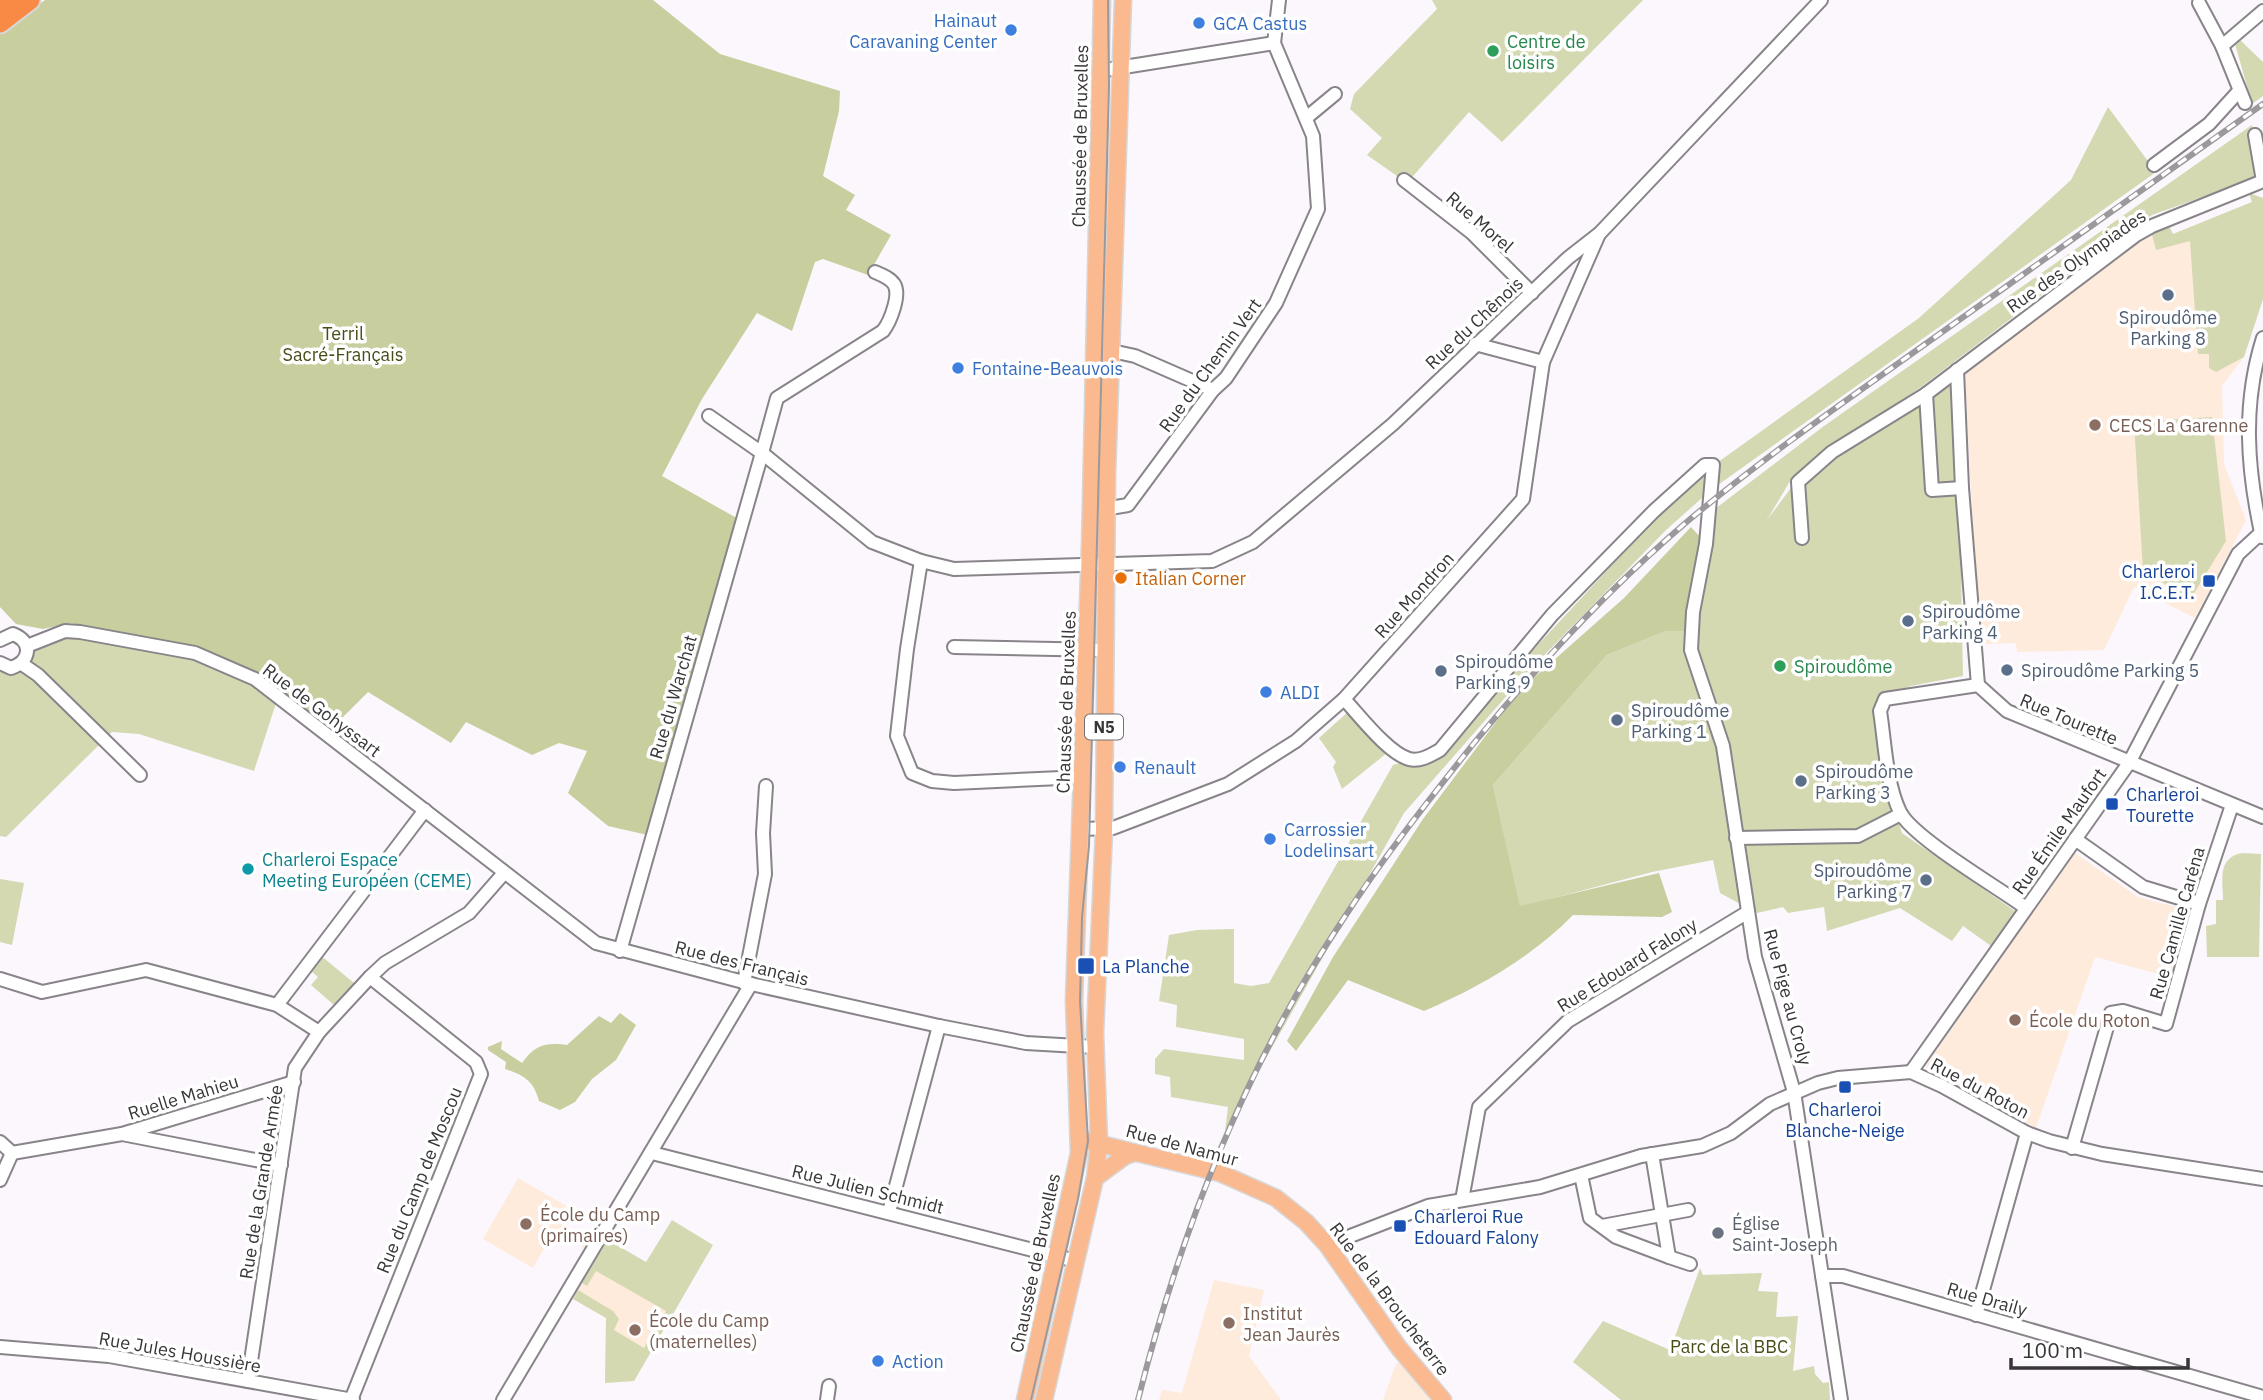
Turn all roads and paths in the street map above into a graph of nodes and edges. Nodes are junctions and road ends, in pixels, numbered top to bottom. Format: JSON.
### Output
{"nodes":[{"id":1,"x":7,"y":0,"type":"edge"},
{"id":2,"x":30,"y":0,"type":"edge"},
{"id":3,"x":1102,"y":0,"type":"edge"},
{"id":4,"x":1123,"y":0,"type":"edge"},
{"id":5,"x":1279,"y":0,"type":"edge"},
{"id":6,"x":1821,"y":0,"type":"edge"},
{"id":7,"x":2199,"y":4,"type":"dead end"},
{"id":8,"x":0,"y":6,"type":"edge"},
{"id":9,"x":2263,"y":11,"type":"edge"},
{"id":10,"x":0,"y":23,"type":"edge"},
{"id":11,"x":1274,"y":43,"type":"junction"},
{"id":12,"x":2222,"y":46,"type":"junction"},
{"id":13,"x":1121,"y":68,"type":"junction"},
{"id":14,"x":1099,"y":71,"type":"junction"},
{"id":15,"x":2239,"y":91,"type":"junction"},
{"id":16,"x":1335,"y":94,"type":"dead end"},
{"id":17,"x":2245,"y":103,"type":"dead end"},
{"id":18,"x":1306,"y":118,"type":"junction"},
{"id":19,"x":2255,"y":135,"type":"dead end"},
{"id":20,"x":2154,"y":165,"type":"dead end"},
{"id":21,"x":1404,"y":180,"type":"dead end"},
{"id":22,"x":2263,"y":181,"type":"edge"},
{"id":23,"x":1600,"y":233,"type":"junction"},
{"id":24,"x":875,"y":272,"type":"dead end"},
{"id":25,"x":1531,"y":292,"type":"junction"},
{"id":26,"x":2263,"y":338,"type":"edge"},
{"id":27,"x":1475,"y":344,"type":"junction"},
{"id":28,"x":1112,"y":351,"type":"junction"},
{"id":29,"x":1544,"y":362,"type":"junction"},
{"id":30,"x":1957,"y":369,"type":"junction"},
{"id":31,"x":1213,"y":390,"type":"junction"},
{"id":32,"x":1926,"y":394,"type":"junction"},
{"id":33,"x":709,"y":416,"type":"dead end"},
{"id":34,"x":762,"y":453,"type":"junction"},
{"id":35,"x":1962,"y":488,"type":"junction"},
{"id":36,"x":1099,"y":510,"type":"junction"},
{"id":37,"x":2262,"y":535,"type":"edge"},
{"id":38,"x":1802,"y":537,"type":"dead end"},
{"id":39,"x":921,"y":561,"type":"junction"},
{"id":40,"x":1097,"y":566,"type":"junction"},
{"id":41,"x":1,"y":637,"type":"edge"},
{"id":42,"x":27,"y":646,"type":"junction"},
{"id":43,"x":954,"y":648,"type":"dead end"},
{"id":44,"x":1087,"y":650,"type":"junction"},
{"id":45,"x":1106,"y":650,"type":"junction"},
{"id":46,"x":0,"y":664,"type":"edge"},
{"id":47,"x":22,"y":664,"type":"junction"},
{"id":48,"x":1978,"y":685,"type":"junction"},
{"id":49,"x":1344,"y":699,"type":"junction"},
{"id":50,"x":2129,"y":763,"type":"junction"},
{"id":51,"x":140,"y":775,"type":"dead end"},
{"id":52,"x":1083,"y":777,"type":"junction"},
{"id":53,"x":766,"y":786,"type":"dead end"},
{"id":54,"x":2232,"y":805,"type":"junction"},
{"id":55,"x":425,"y":810,"type":"junction"},
{"id":56,"x":1901,"y":814,"type":"junction"},
{"id":57,"x":2263,"y":817,"type":"edge"},
{"id":58,"x":1081,"y":829,"type":"junction"},
{"id":59,"x":1104,"y":830,"type":"junction"},
{"id":60,"x":1737,"y":838,"type":"junction"},
{"id":61,"x":2075,"y":839,"type":"junction"},
{"id":62,"x":504,"y":873,"type":"junction"},
{"id":63,"x":2199,"y":904,"type":"junction"},
{"id":64,"x":2026,"y":908,"type":"junction"},
{"id":65,"x":1748,"y":912,"type":"junction"},
{"id":66,"x":620,"y":951,"type":"junction"},
{"id":67,"x":370,"y":977,"type":"junction"},
{"id":68,"x":0,"y":979,"type":"edge"},
{"id":69,"x":747,"y":984,"type":"junction"},
{"id":70,"x":277,"y":1005,"type":"junction"},
{"id":71,"x":939,"y":1027,"type":"junction"},
{"id":72,"x":319,"y":1032,"type":"junction"},
{"id":73,"x":1073,"y":1045,"type":"junction"},
{"id":74,"x":1095,"y":1047,"type":"junction"},
{"id":75,"x":1911,"y":1072,"type":"junction"},
{"id":76,"x":293,"y":1082,"type":"junction"},
{"id":77,"x":1794,"y":1092,"type":"junction"},
{"id":78,"x":2026,"y":1133,"type":"junction"},
{"id":79,"x":122,"y":1134,"type":"junction"},
{"id":80,"x":1079,"y":1141,"type":"junction"},
{"id":81,"x":0,"y":1142,"type":"edge"},
{"id":82,"x":1098,"y":1142,"type":"junction"},
{"id":83,"x":2072,"y":1147,"type":"junction"},
{"id":84,"x":12,"y":1153,"type":"junction"},
{"id":85,"x":652,"y":1153,"type":"junction"},
{"id":86,"x":1134,"y":1153,"type":"junction"},
{"id":87,"x":1652,"y":1154,"type":"junction"},
{"id":88,"x":281,"y":1165,"type":"junction"},
{"id":89,"x":1581,"y":1175,"type":"junction"},
{"id":90,"x":1095,"y":1178,"type":"junction"},
{"id":91,"x":2263,"y":1179,"type":"edge"},
{"id":92,"x":0,"y":1180,"type":"edge"},
{"id":93,"x":1462,"y":1200,"type":"junction"},
{"id":94,"x":1688,"y":1210,"type":"dead end"},
{"id":95,"x":889,"y":1212,"type":"junction"},
{"id":96,"x":1663,"y":1215,"type":"junction"},
{"id":97,"x":1306,"y":1222,"type":"joint"},
{"id":98,"x":1602,"y":1226,"type":"junction"},
{"id":99,"x":1326,"y":1245,"type":"junction"},
{"id":100,"x":1057,"y":1256,"type":"junction"},
{"id":101,"x":1669,"y":1258,"type":"junction"},
{"id":102,"x":1076,"y":1261,"type":"junction"},
{"id":103,"x":1689,"y":1264,"type":"dead end"},
{"id":104,"x":1822,"y":1276,"type":"junction"},
{"id":105,"x":1976,"y":1315,"type":"junction"},
{"id":106,"x":0,"y":1347,"type":"edge"},
{"id":107,"x":248,"y":1381,"type":"junction"},
{"id":108,"x":829,"y":1386,"type":"dead end"},
{"id":109,"x":2263,"y":1396,"type":"edge"},
{"id":110,"x":352,"y":1400,"type":"edge"},
{"id":111,"x":503,"y":1400,"type":"edge"},
{"id":112,"x":827,"y":1400,"type":"edge"},
{"id":113,"x":1025,"y":1400,"type":"edge"},
{"id":114,"x":1044,"y":1400,"type":"edge"},
{"id":115,"x":1443,"y":1400,"type":"edge"},
{"id":116,"x":1841,"y":1400,"type":"edge"}],
"edges":[{"from":1,"to":8,"type":"highway"},
{"from":2,"to":10,"type":"highway"},
{"from":3,"to":14,"type":"main road","name":"Chaussée de Bruxelles","number":"N5"},
{"from":4,"to":13,"type":"main road","name":"Chaussée de Bruxelles","number":"N5"},
{"from":5,"to":11,"type":"street","name":"Rue du Chemin Vert"},
{"from":6,"to":23,"type":"street","name":"Rue du Chênois"},
{"from":7,"to":12,"type":"street"},
{"from":9,"to":12,"type":"street"},
{"from":11,"to":13,"type":"street"},
{"from":11,"to":18,"type":"street","name":"Rue du Chemin Vert"},
{"from":12,"to":15,"type":"street"},
{"from":13,"to":14,"type":"street"},
{"from":13,"to":28,"type":"main road","name":"Chaussée de Bruxelles","number":"N5"},
{"from":14,"to":36,"type":"main road","name":"Chaussée de Bruxelles","number":"N5"},
{"from":15,"to":17,"type":"street"},
{"from":15,"to":20,"type":"street"},
{"from":16,"to":18,"type":"street"},
{"from":18,"to":31,"type":"street","name":"Rue du Chemin Vert"},
{"from":19,"to":22,"type":"street"},
{"from":21,"to":25,"type":"street","name":"Rue Morel"},
{"from":22,"to":30,"type":"street","name":"Rue des Olympiades"},
{"from":23,"to":25,"type":"street","name":"Rue du Chênois"},
{"from":23,"to":29,"type":"street","name":"Rue Mondron"},
{"from":24,"to":34,"type":"street","name":"Rue du Warchat"},
{"from":25,"to":27,"type":"street","name":"Rue du Chênois"},
{"from":26,"to":37,"type":"street"},
{"from":27,"to":29,"type":"street"},
{"from":27,"to":40,"type":"street","name":"Rue du Chênois"},
{"from":28,"to":31,"type":"street"},
{"from":28,"to":36,"type":"main road","name":"Chaussée de Bruxelles","number":"N5"},
{"from":29,"to":49,"type":"street","name":"Rue Mondron"},
{"from":30,"to":32,"type":"street","name":"Rue des Olympiades"},
{"from":30,"to":35,"type":"street"},
{"from":31,"to":36,"type":"street","name":"Rue du Chemin Vert"},
{"from":32,"to":35,"type":"street"},
{"from":32,"to":38,"type":"street","name":"Rue des Olympiades"},
{"from":33,"to":34,"type":"street"},
{"from":34,"to":39,"type":"street"},
{"from":34,"to":66,"type":"street","name":"Rue du Warchat"},
{"from":35,"to":48,"type":"street"},
{"from":36,"to":40,"type":"main road","name":"Chaussée de Bruxelles","number":"N5"},
{"from":37,"to":50,"type":"street","name":"Rue Émile Maufort"},
{"from":39,"to":40,"type":"street"},
{"from":39,"to":52,"type":"street"},
{"from":40,"to":44,"type":"main road","name":"Chaussée de Bruxelles","number":"N5"},
{"from":40,"to":45,"type":"main road","name":"Chaussée de Bruxelles","number":"N5"},
{"from":41,"to":42,"type":"street"},
{"from":42,"to":47,"type":"street"},
{"from":42,"to":55,"type":"street","name":"Rue de Gohyssart"},
{"from":43,"to":44,"type":"street"},
{"from":44,"to":45,"type":"street"},
{"from":44,"to":52,"type":"main road","name":"Chaussée de Bruxelles","number":"N5"},
{"from":45,"to":59,"type":"main road","name":"Chaussée de Bruxelles","number":"N5"},
{"from":46,"to":47,"type":"street"},
{"from":47,"to":51,"type":"street"},
{"from":48,"to":50,"type":"street","name":"Rue Tourette"},
{"from":48,"to":56,"type":"street"},
{"from":49,"to":59,"type":"street","name":"Rue Mondron"},
{"from":49,"to":60,"type":"street","name":"Rue Pige au Croly"},
{"from":50,"to":54,"type":"street","name":"Rue Tourette"},
{"from":50,"to":61,"type":"street","name":"Rue Émile Maufort"},
{"from":52,"to":58,"type":"main road","name":"Chaussée de Bruxelles","number":"N5"},
{"from":53,"to":69,"type":"street"},
{"from":54,"to":57,"type":"street","name":"Rue Tourette"},
{"from":54,"to":63,"type":"street","name":"Rue Camille Caréna"},
{"from":55,"to":62,"type":"street","name":"Rue des Français"},
{"from":55,"to":70,"type":"street"},
{"from":56,"to":60,"type":"street"},
{"from":56,"to":64,"type":"street"},
{"from":58,"to":59,"type":"street","name":"Rue Mondron"},
{"from":58,"to":73,"type":"main road","name":"Chaussée de Bruxelles","number":"N5"},
{"from":59,"to":74,"type":"main road","name":"Chaussée de Bruxelles","number":"N5"},
{"from":60,"to":65,"type":"street","name":"Rue Pige au Croly"},
{"from":61,"to":63,"type":"street"},
{"from":61,"to":64,"type":"street","name":"Rue Émile Maufort"},
{"from":62,"to":66,"type":"street","name":"Rue des Français"},
{"from":62,"to":67,"type":"street","name":"Rue de la Grande Armée"},
{"from":63,"to":83,"type":"street","name":"Rue Camille Caréna"},
{"from":64,"to":75,"type":"street","name":"Rue Émile Maufort"},
{"from":65,"to":77,"type":"street","name":"Rue Pige au Croly"},
{"from":65,"to":93,"type":"street","name":"Rue Edouard Falony"},
{"from":66,"to":69,"type":"street","name":"Rue des Français"},
{"from":67,"to":72,"type":"street","name":"Rue de la Grande Armée"},
{"from":67,"to":110,"type":"street","name":"Rue du Camp de Moscou"},
{"from":68,"to":70,"type":"street"},
{"from":69,"to":71,"type":"street","name":"Rue des Français"},
{"from":69,"to":85,"type":"street"},
{"from":70,"to":72,"type":"street"},
{"from":71,"to":73,"type":"street","name":"Rue des Français"},
{"from":71,"to":95,"type":"street"},
{"from":72,"to":76,"type":"street","name":"Rue de la Grande Armée"},
{"from":73,"to":74,"type":"street","name":"Rue des Français"},
{"from":73,"to":80,"type":"main road","name":"Chaussée de Bruxelles","number":"N5"},
{"from":74,"to":82,"type":"main road","name":"Chaussée de Bruxelles","number":"N5"},
{"from":75,"to":77,"type":"street","name":"Rue du Roton"},
{"from":75,"to":78,"type":"street","name":"Rue du Roton"},
{"from":76,"to":79,"type":"street","name":"Ruelle Mahieu"},
{"from":76,"to":88,"type":"street","name":"Rue de la Grande Armée"},
{"from":77,"to":87,"type":"street","name":"Rue du Roton"},
{"from":77,"to":104,"type":"street","name":"Rue Pige au Croly"},
{"from":78,"to":83,"type":"street","name":"Rue du Roton"},
{"from":78,"to":105,"type":"street"},
{"from":79,"to":84,"type":"street"},
{"from":79,"to":88,"type":"street"},
{"from":80,"to":82,"type":"main road","name":"Rue de Namur"},
{"from":80,"to":100,"type":"main road","name":"Chaussée de Bruxelles","number":"N5"},
{"from":81,"to":84,"type":"street"},
{"from":82,"to":86,"type":"main road","name":"Rue de Namur"},
{"from":82,"to":90,"type":"main road","name":"Chaussée de Bruxelles","number":"N5"},
{"from":83,"to":91,"type":"street","name":"Rue du Roton"},
{"from":84,"to":92,"type":"street"},
{"from":85,"to":95,"type":"street","name":"Rue Julien Schmidt"},
{"from":85,"to":111,"type":"street"},
{"from":86,"to":90,"type":"main road"},
{"from":86,"to":97,"type":"main road","name":"Rue de Namur"},
{"from":87,"to":89,"type":"street","name":"Rue du Roton"},
{"from":87,"to":96,"type":"street"},
{"from":88,"to":107,"type":"street","name":"Rue de la Grande Armée"},
{"from":89,"to":93,"type":"street","name":"Rue du Roton"},
{"from":89,"to":98,"type":"street"},
{"from":90,"to":102,"type":"main road","name":"Chaussée de Bruxelles","number":"N5"},
{"from":93,"to":99,"type":"street","name":"Rue du Roton"},
{"from":94,"to":96,"type":"street"},
{"from":95,"to":100,"type":"street","name":"Rue Julien Schmidt"},
{"from":96,"to":98,"type":"street"},
{"from":96,"to":101,"type":"street"},
{"from":97,"to":99,"type":"main road","name":"Rue de la Broucheterre"},
{"from":98,"to":101,"type":"street"},
{"from":99,"to":115,"type":"main road","name":"Rue de la Broucheterre"},
{"from":100,"to":102,"type":"street","name":"Rue Julien Schmidt"},
{"from":100,"to":113,"type":"main road","name":"Chaussée de Bruxelles","number":"N5"},
{"from":101,"to":103,"type":"street"},
{"from":102,"to":114,"type":"main road","name":"Chaussée de Bruxelles","number":"N5"},
{"from":104,"to":105,"type":"street","name":"Rue Draily"},
{"from":104,"to":116,"type":"street","name":"Rue Pige au Croly"},
{"from":105,"to":109,"type":"street","name":"Rue Draily"},
{"from":106,"to":107,"type":"street","name":"Rue Jules Houssière"},
{"from":107,"to":110,"type":"street","name":"Rue Jules Houssière"},
{"from":108,"to":112,"type":"street"}]}
